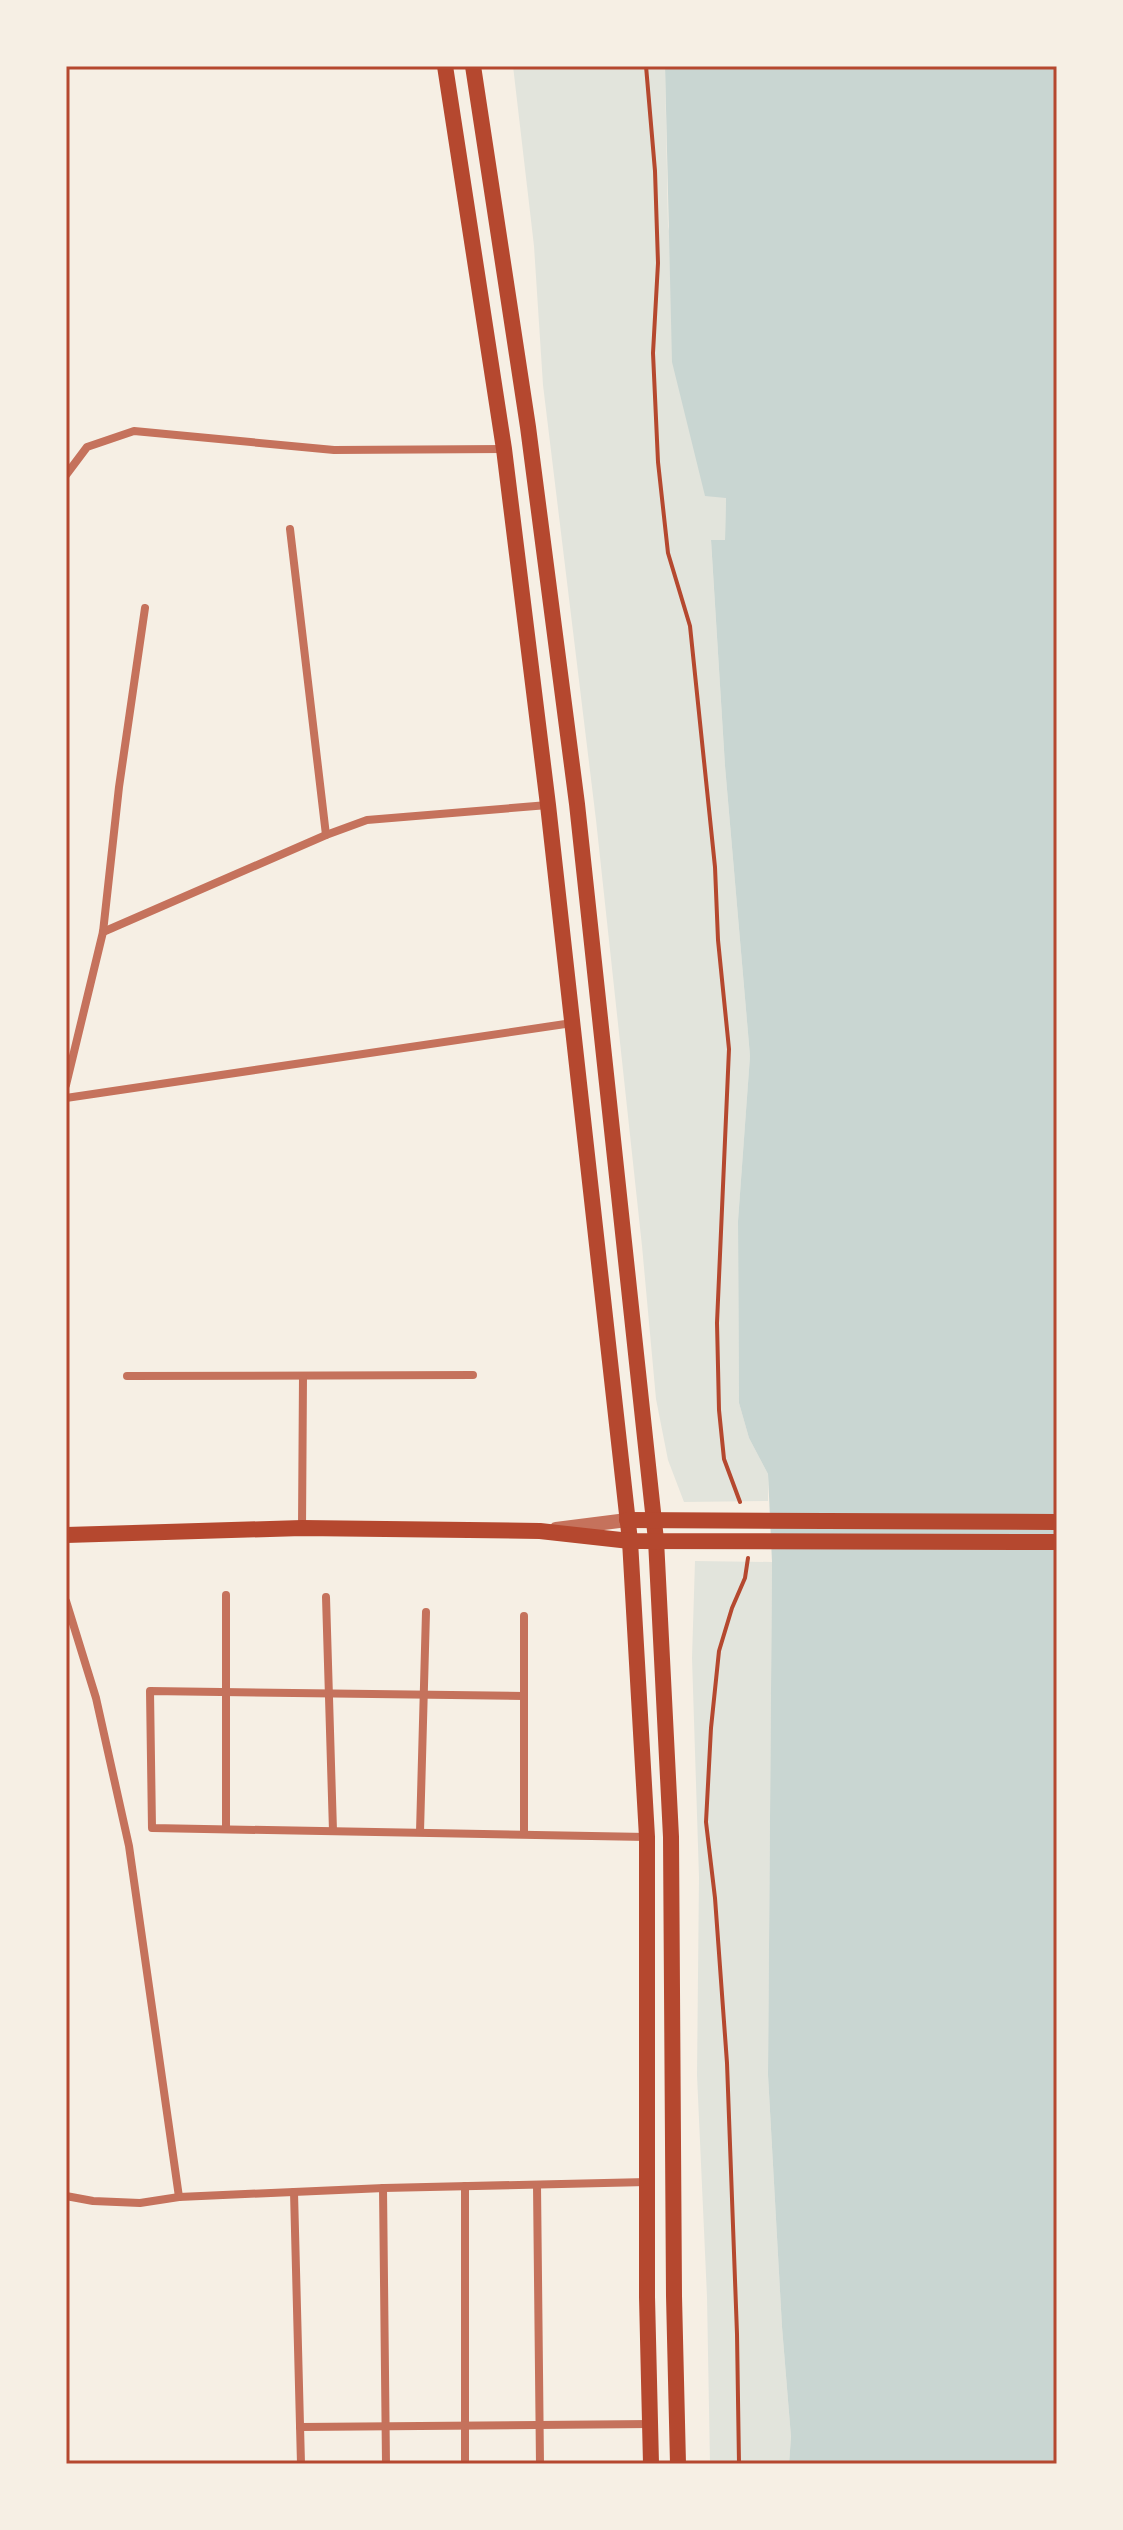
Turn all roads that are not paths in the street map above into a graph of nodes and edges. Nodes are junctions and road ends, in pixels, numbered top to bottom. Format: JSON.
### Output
{"nodes":[{"id":1,"x":445,"y":66,"type":"edge"},
{"id":2,"x":473,"y":66,"type":"edge"},
{"id":3,"x":504,"y":449,"type":"junction"},
{"id":4,"x":66,"y":475,"type":"edge"},
{"id":5,"x":290,"y":529,"type":"dead end"},
{"id":6,"x":145,"y":608,"type":"dead end"},
{"id":7,"x":548,"y":805,"type":"junction"},
{"id":8,"x":326,"y":835,"type":"junction"},
{"id":9,"x":103,"y":932,"type":"junction"},
{"id":10,"x":573,"y":1023,"type":"junction"},
{"id":11,"x":66,"y":1085,"type":"edge"},
{"id":12,"x":66,"y":1098,"type":"edge"},
{"id":13,"x":473,"y":1375,"type":"dead end"},
{"id":14,"x":127,"y":1376,"type":"dead end"},
{"id":15,"x":303,"y":1376,"type":"junction"},
{"id":16,"x":627,"y":1520,"type":"junction"},
{"id":17,"x":654,"y":1520,"type":"junction"},
{"id":18,"x":1057,"y":1522,"type":"edge"},
{"id":19,"x":302,"y":1528,"type":"junction"},
{"id":20,"x":540,"y":1531,"type":"junction"},
{"id":21,"x":66,"y":1535,"type":"edge"},
{"id":22,"x":656,"y":1540,"type":"junction"},
{"id":23,"x":630,"y":1541,"type":"junction"},
{"id":24,"x":1057,"y":1542,"type":"edge"},
{"id":25,"x":226,"y":1595,"type":"dead end"},
{"id":26,"x":326,"y":1597,"type":"dead end"},
{"id":27,"x":66,"y":1601,"type":"edge"},
{"id":28,"x":426,"y":1612,"type":"dead end"},
{"id":29,"x":524,"y":1616,"type":"dead end"},
{"id":30,"x":226,"y":1692,"type":"junction"},
{"id":31,"x":423,"y":1694,"type":"junction"},
{"id":32,"x":329,"y":1695,"type":"junction"},
{"id":33,"x":524,"y":1696,"type":"junction"},
{"id":34,"x":226,"y":1829,"type":"junction"},
{"id":35,"x":333,"y":1831,"type":"junction"},
{"id":36,"x":420,"y":1832,"type":"junction"},
{"id":37,"x":524,"y":1833,"type":"junction"},
{"id":38,"x":647,"y":1837,"type":"junction"},
{"id":39,"x":647,"y":2182,"type":"junction"},
{"id":40,"x":537,"y":2185,"type":"junction"},
{"id":41,"x":465,"y":2186,"type":"junction"},
{"id":42,"x":383,"y":2188,"type":"junction"},
{"id":43,"x":294,"y":2192,"type":"junction"},
{"id":44,"x":66,"y":2196,"type":"edge"},
{"id":45,"x":179,"y":2197,"type":"junction"},
{"id":46,"x":651,"y":2424,"type":"junction"},
{"id":47,"x":540,"y":2425,"type":"junction"},
{"id":48,"x":385,"y":2426,"type":"junction"},
{"id":49,"x":465,"y":2426,"type":"junction"},
{"id":50,"x":300,"y":2427,"type":"junction"},
{"id":51,"x":301,"y":2464,"type":"edge"},
{"id":52,"x":386,"y":2464,"type":"edge"},
{"id":53,"x":465,"y":2464,"type":"edge"},
{"id":54,"x":540,"y":2464,"type":"edge"},
{"id":55,"x":651,"y":2464,"type":"edge"},
{"id":56,"x":678,"y":2464,"type":"edge"}],
"edges":[{"from":1,"to":3,"type":"main road"},
{"from":2,"to":17,"type":"main road"},
{"from":3,"to":4,"type":"street"},
{"from":3,"to":7,"type":"main road"},
{"from":5,"to":8,"type":"street"},
{"from":6,"to":9,"type":"street"},
{"from":7,"to":8,"type":"street"},
{"from":7,"to":10,"type":"main road"},
{"from":8,"to":9,"type":"street"},
{"from":9,"to":11,"type":"street"},
{"from":10,"to":12,"type":"street"},
{"from":10,"to":16,"type":"main road"},
{"from":13,"to":15,"type":"street"},
{"from":14,"to":15,"type":"street"},
{"from":15,"to":19,"type":"street"},
{"from":16,"to":17,"type":"main road"},
{"from":16,"to":20,"type":"street"},
{"from":16,"to":23,"type":"main road"},
{"from":17,"to":18,"type":"main road"},
{"from":17,"to":22,"type":"main road"},
{"from":19,"to":20,"type":"main road"},
{"from":19,"to":21,"type":"main road"},
{"from":20,"to":23,"type":"main road"},
{"from":22,"to":23,"type":"main road"},
{"from":22,"to":24,"type":"main road"},
{"from":22,"to":56,"type":"main road"},
{"from":23,"to":38,"type":"main road"},
{"from":25,"to":30,"type":"street"},
{"from":26,"to":32,"type":"street"},
{"from":27,"to":45,"type":"street"},
{"from":28,"to":31,"type":"street"},
{"from":29,"to":33,"type":"street"},
{"from":30,"to":32,"type":"street"},
{"from":30,"to":34,"type":"street"},
{"from":30,"to":34,"type":"street"},
{"from":31,"to":32,"type":"street"},
{"from":31,"to":33,"type":"street"},
{"from":31,"to":36,"type":"street"},
{"from":32,"to":35,"type":"street"},
{"from":33,"to":37,"type":"street"},
{"from":34,"to":35,"type":"street"},
{"from":35,"to":36,"type":"street"},
{"from":36,"to":37,"type":"street"},
{"from":37,"to":38,"type":"street"},
{"from":38,"to":39,"type":"main road"},
{"from":39,"to":40,"type":"street"},
{"from":39,"to":46,"type":"main road"},
{"from":40,"to":41,"type":"street"},
{"from":40,"to":47,"type":"street"},
{"from":41,"to":42,"type":"street"},
{"from":41,"to":49,"type":"street"},
{"from":42,"to":43,"type":"street"},
{"from":42,"to":48,"type":"street"},
{"from":43,"to":45,"type":"street"},
{"from":43,"to":50,"type":"street"},
{"from":44,"to":45,"type":"street"},
{"from":46,"to":47,"type":"street"},
{"from":46,"to":55,"type":"main road"},
{"from":47,"to":49,"type":"street"},
{"from":47,"to":54,"type":"street"},
{"from":48,"to":49,"type":"street"},
{"from":48,"to":50,"type":"street"},
{"from":48,"to":52,"type":"street"},
{"from":49,"to":53,"type":"street"},
{"from":50,"to":51,"type":"street"}]}
